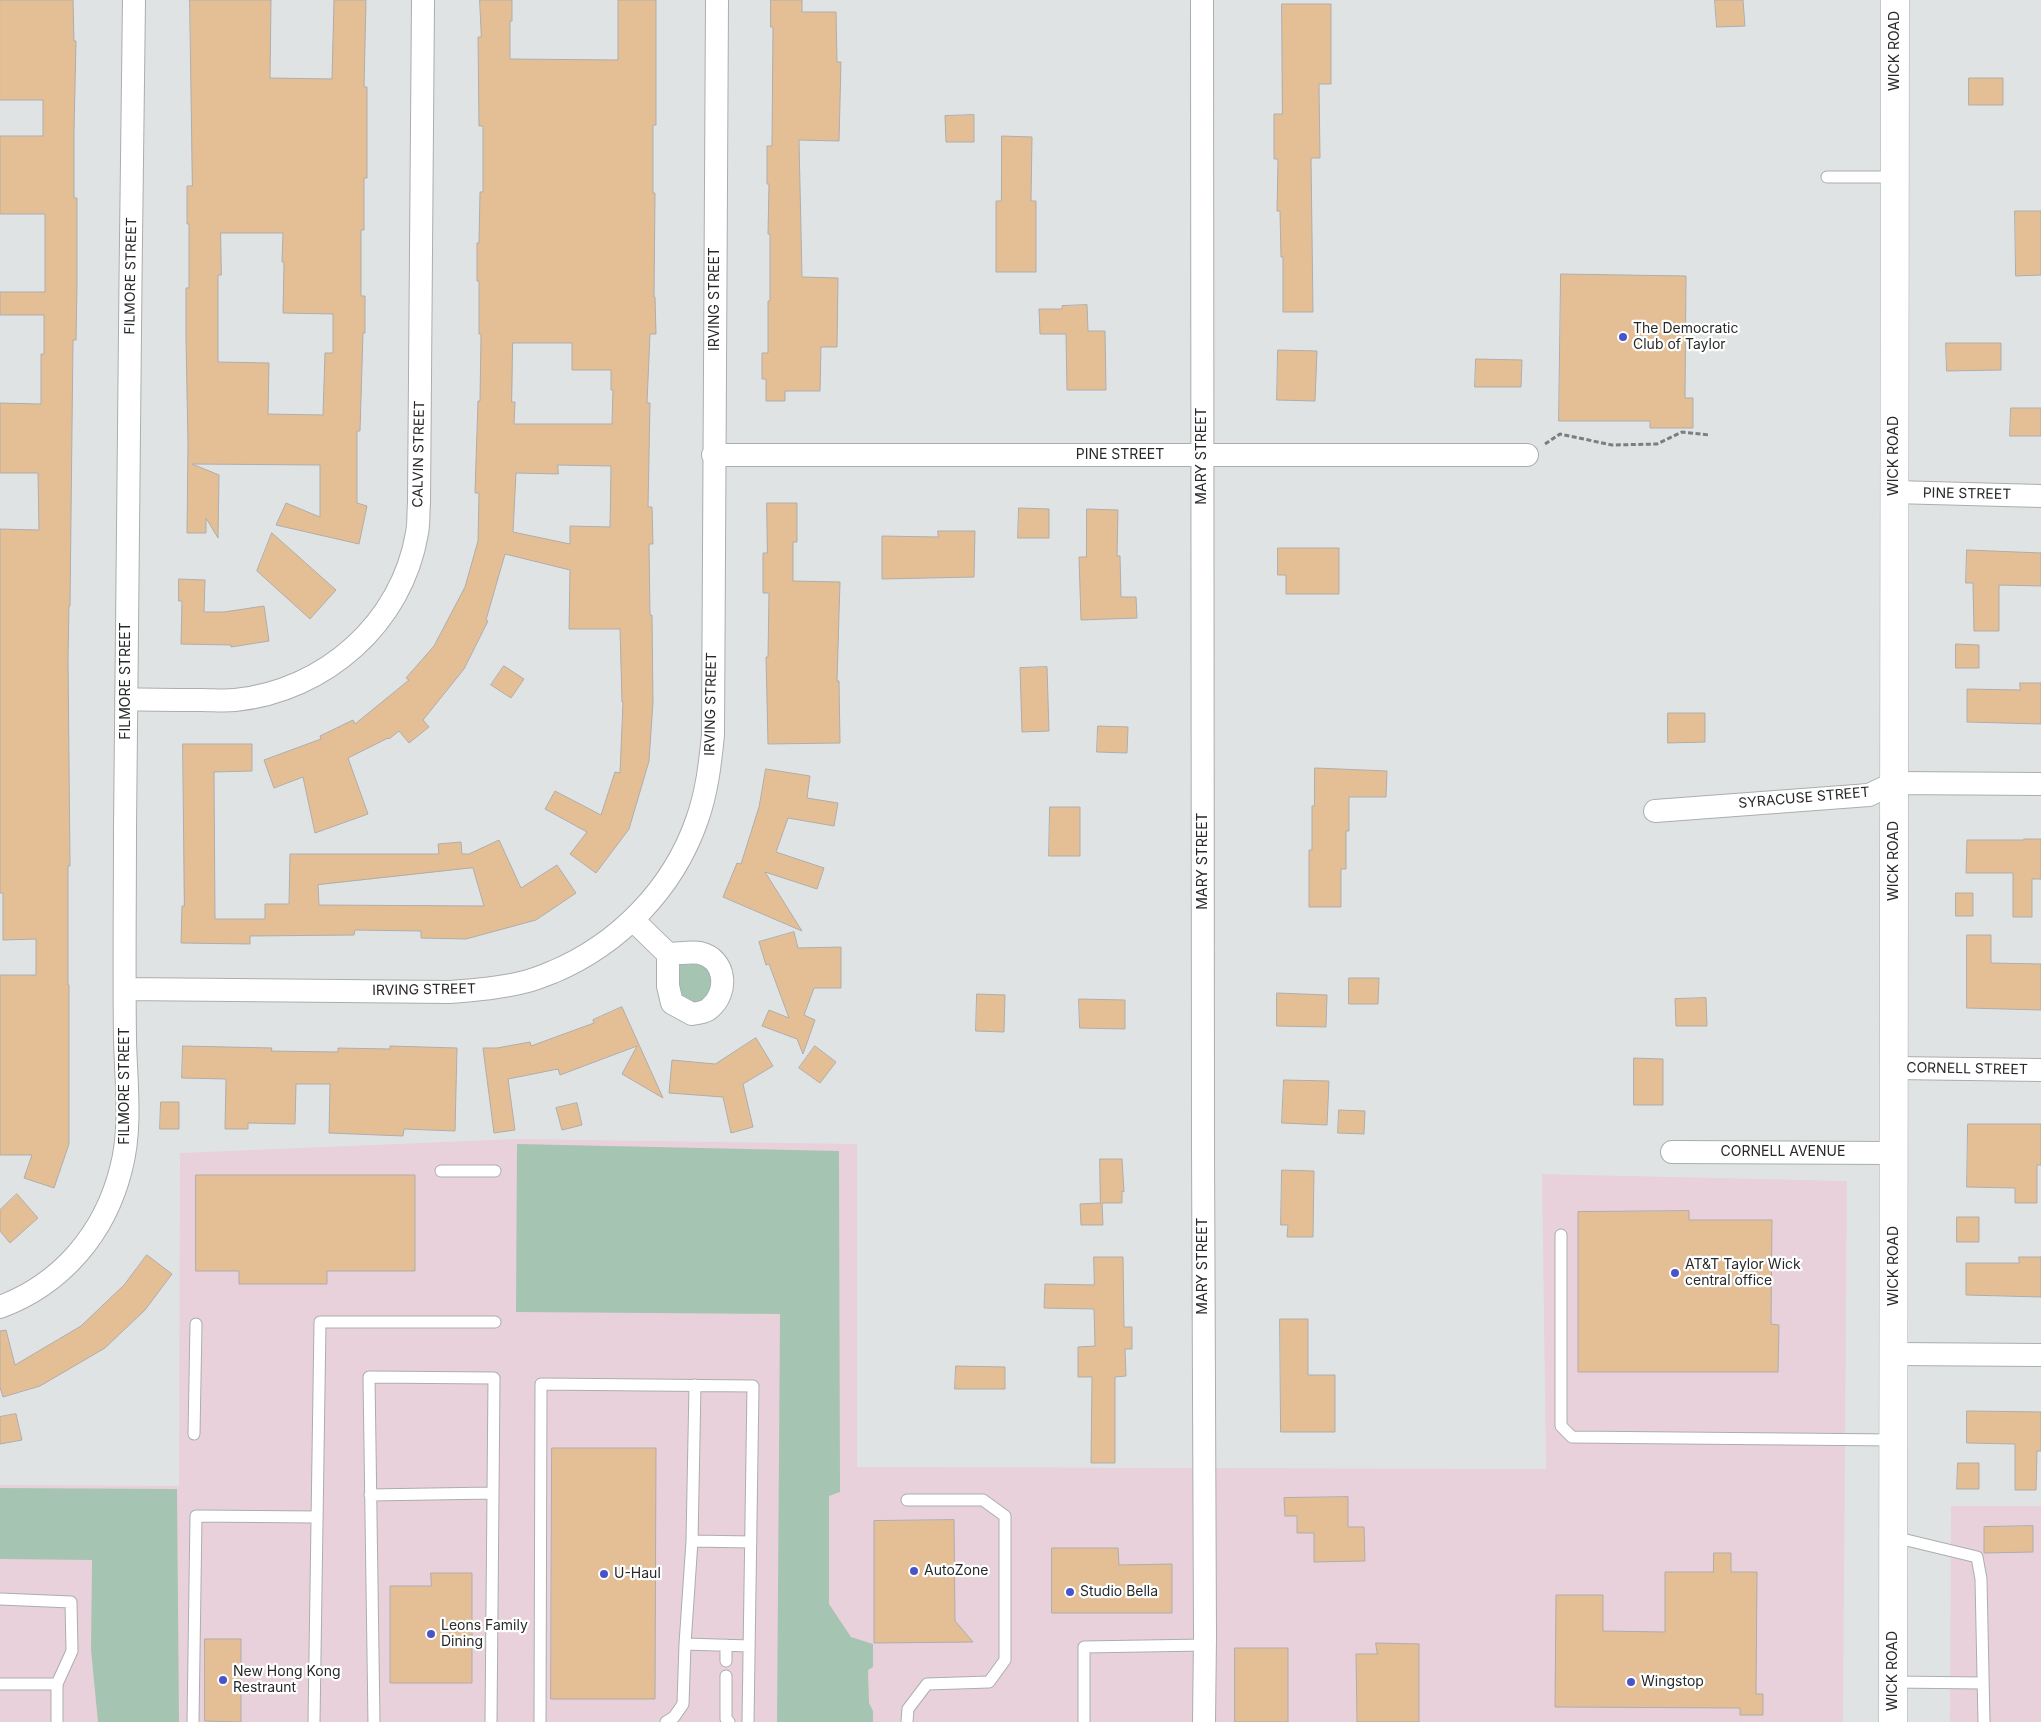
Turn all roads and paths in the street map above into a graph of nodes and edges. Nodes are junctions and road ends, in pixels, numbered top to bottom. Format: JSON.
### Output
{"nodes":[{"id":1,"x":134,"y":0,"type":"edge"},
{"id":2,"x":423,"y":0,"type":"edge"},
{"id":3,"x":717,"y":0,"type":"edge"},
{"id":4,"x":1202,"y":0,"type":"edge"},
{"id":5,"x":1895,"y":0,"type":"edge"},
{"id":6,"x":1827,"y":177,"type":"dead end"},
{"id":7,"x":1895,"y":177,"type":"junction"},
{"id":8,"x":1710,"y":435,"type":"dead end"},
{"id":9,"x":714,"y":455,"type":"junction"},
{"id":10,"x":1202,"y":455,"type":"junction"},
{"id":11,"x":1527,"y":455,"type":"joint"},
{"id":12,"x":1894,"y":492,"type":"junction"},
{"id":13,"x":2041,"y":496,"type":"edge"},
{"id":14,"x":126,"y":699,"type":"junction"},
{"id":15,"x":1894,"y":783,"type":"junction"},
{"id":16,"x":2041,"y":784,"type":"edge"},
{"id":17,"x":1655,"y":811,"type":"dead end"},
{"id":18,"x":633,"y":920,"type":"junction"},
{"id":19,"x":668,"y":954,"type":"dead end"},
{"id":20,"x":125,"y":989,"type":"junction"},
{"id":21,"x":1894,"y":1068,"type":"junction"},
{"id":22,"x":2041,"y":1070,"type":"edge"},
{"id":23,"x":1672,"y":1152,"type":"dead end"},
{"id":24,"x":1894,"y":1153,"type":"junction"},
{"id":25,"x":441,"y":1171,"type":"dead end"},
{"id":26,"x":495,"y":1171,"type":"dead end"},
{"id":27,"x":1561,"y":1235,"type":"dead end"},
{"id":28,"x":0,"y":1307,"type":"edge"},
{"id":29,"x":494,"y":1322,"type":"dead end"},
{"id":30,"x":196,"y":1324,"type":"dead end"},
{"id":31,"x":1894,"y":1354,"type":"junction"},
{"id":32,"x":2041,"y":1355,"type":"edge"},
{"id":33,"x":695,"y":1385,"type":"junction"},
{"id":34,"x":194,"y":1434,"type":"dead end"},
{"id":35,"x":1894,"y":1440,"type":"junction"},
{"id":36,"x":493,"y":1493,"type":"junction"},
{"id":37,"x":370,"y":1495,"type":"junction"},
{"id":38,"x":907,"y":1500,"type":"dead end"},
{"id":39,"x":316,"y":1517,"type":"junction"},
{"id":40,"x":1894,"y":1537,"type":"junction"},
{"id":41,"x":692,"y":1541,"type":"junction"},
{"id":42,"x":751,"y":1542,"type":"junction"},
{"id":43,"x":0,"y":1599,"type":"edge"},
{"id":44,"x":685,"y":1644,"type":"junction"},
{"id":45,"x":726,"y":1645,"type":"junction"},
{"id":46,"x":1205,"y":1645,"type":"junction"},
{"id":47,"x":749,"y":1646,"type":"junction"},
{"id":48,"x":726,"y":1661,"type":"dead end"},
{"id":49,"x":726,"y":1676,"type":"dead end"},
{"id":50,"x":1893,"y":1682,"type":"junction"},
{"id":51,"x":1983,"y":1683,"type":"junction"},
{"id":52,"x":0,"y":1684,"type":"edge"},
{"id":53,"x":57,"y":1684,"type":"junction"},
{"id":54,"x":57,"y":1722,"type":"edge"},
{"id":55,"x":193,"y":1722,"type":"edge"},
{"id":56,"x":314,"y":1722,"type":"edge"},
{"id":57,"x":374,"y":1722,"type":"edge"},
{"id":58,"x":491,"y":1722,"type":"edge"},
{"id":59,"x":540,"y":1722,"type":"edge"},
{"id":60,"x":666,"y":1722,"type":"edge"},
{"id":61,"x":729,"y":1722,"type":"edge"},
{"id":62,"x":748,"y":1722,"type":"edge"},
{"id":63,"x":907,"y":1722,"type":"edge"},
{"id":64,"x":1084,"y":1722,"type":"edge"},
{"id":65,"x":1204,"y":1722,"type":"edge"},
{"id":66,"x":1893,"y":1722,"type":"edge"},
{"id":67,"x":1984,"y":1722,"type":"edge"}],
"edges":[{"from":1,"to":14,"type":"street","name":"FILMORE STREET"},
{"from":2,"to":14,"type":"street","name":"CALVIN STREET"},
{"from":3,"to":9,"type":"street","name":"IRVING STREET"},
{"from":4,"to":10,"type":"street","name":"MARY STREET"},
{"from":5,"to":7,"type":"street","name":"WICK ROAD"},
{"from":6,"to":7,"type":"lane"},
{"from":7,"to":12,"type":"street","name":"WICK ROAD"},
{"from":8,"to":11,"type":"path"},
{"from":9,"to":10,"type":"street","name":"PINE STREET"},
{"from":9,"to":18,"type":"street","name":"IRVING STREET"},
{"from":10,"to":11,"type":"street","name":"PINE STREET"},
{"from":10,"to":46,"type":"street","name":"MARY STREET"},
{"from":12,"to":13,"type":"street","name":"PINE STREET"},
{"from":12,"to":15,"type":"street","name":"WICK ROAD"},
{"from":14,"to":20,"type":"street","name":"FILMORE STREET"},
{"from":15,"to":16,"type":"street","name":"SYRACUSE STREET"},
{"from":15,"to":17,"type":"street","name":"SYRACUSE STREET"},
{"from":15,"to":21,"type":"street","name":"WICK ROAD"},
{"from":18,"to":19,"type":"street"},
{"from":18,"to":20,"type":"street","name":"IRVING STREET"},
{"from":20,"to":28,"type":"street","name":"FILMORE STREET"},
{"from":21,"to":22,"type":"street","name":"CORNELL STREET"},
{"from":21,"to":24,"type":"street","name":"WICK ROAD"},
{"from":23,"to":24,"type":"street","name":"CORNELL AVENUE"},
{"from":24,"to":31,"type":"street","name":"WICK ROAD"},
{"from":25,"to":26,"type":"lane"},
{"from":27,"to":35,"type":"lane"},
{"from":29,"to":39,"type":"lane"},
{"from":30,"to":34,"type":"lane"},
{"from":31,"to":32,"type":"street"},
{"from":31,"to":35,"type":"street","name":"WICK ROAD"},
{"from":33,"to":41,"type":"lane"},
{"from":33,"to":42,"type":"lane"},
{"from":33,"to":59,"type":"lane"},
{"from":35,"to":40,"type":"street","name":"WICK ROAD"},
{"from":36,"to":37,"type":"lane"},
{"from":36,"to":37,"type":"lane"},
{"from":36,"to":58,"type":"lane"},
{"from":37,"to":57,"type":"lane"},
{"from":38,"to":63,"type":"lane"},
{"from":39,"to":55,"type":"lane"},
{"from":39,"to":56,"type":"lane"},
{"from":40,"to":50,"type":"street","name":"WICK ROAD"},
{"from":40,"to":51,"type":"lane"},
{"from":41,"to":42,"type":"lane"},
{"from":41,"to":44,"type":"lane"},
{"from":42,"to":47,"type":"lane"},
{"from":43,"to":53,"type":"lane"},
{"from":44,"to":45,"type":"lane"},
{"from":44,"to":60,"type":"lane"},
{"from":45,"to":47,"type":"lane"},
{"from":45,"to":48,"type":"lane"},
{"from":46,"to":64,"type":"lane"},
{"from":46,"to":65,"type":"street","name":"MARY STREET"},
{"from":47,"to":62,"type":"lane"},
{"from":49,"to":61,"type":"lane"},
{"from":50,"to":51,"type":"lane"},
{"from":50,"to":66,"type":"street","name":"WICK ROAD"},
{"from":51,"to":67,"type":"lane"},
{"from":52,"to":53,"type":"lane"},
{"from":53,"to":54,"type":"lane"}]}
